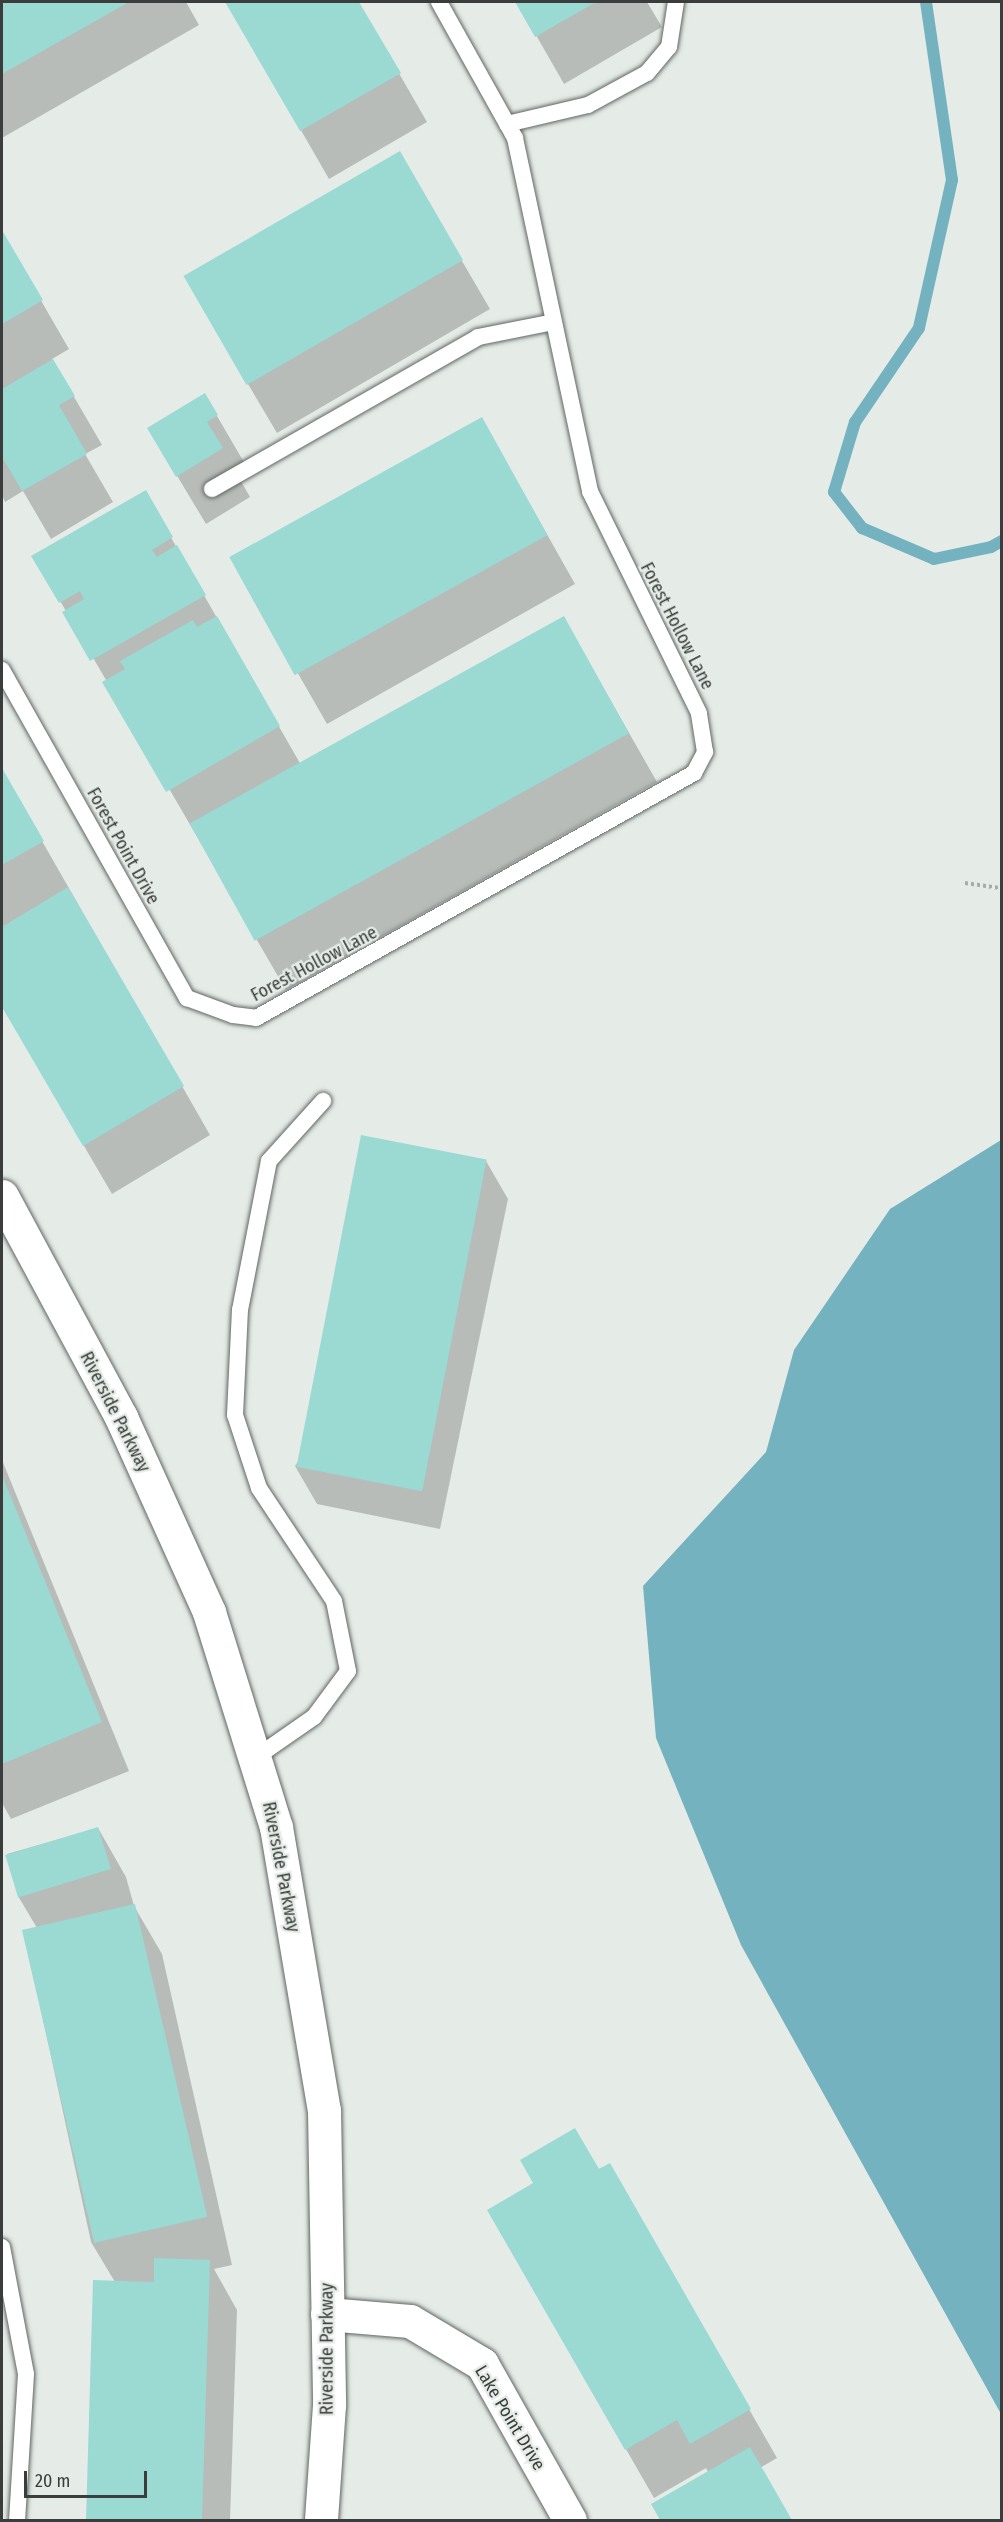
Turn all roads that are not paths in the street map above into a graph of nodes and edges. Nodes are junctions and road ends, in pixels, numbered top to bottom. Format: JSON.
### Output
{"nodes":[{"id":1,"x":439,"y":2,"type":"edge"},
{"id":2,"x":676,"y":2,"type":"edge"},
{"id":3,"x":507,"y":124,"type":"junction"},
{"id":4,"x":554,"y":322,"type":"junction"},
{"id":5,"x":212,"y":489,"type":"dead end"},
{"id":6,"x":2,"y":670,"type":"edge"},
{"id":7,"x":232,"y":1015,"type":"joint"},
{"id":8,"x":323,"y":1101,"type":"dead end"},
{"id":9,"x":2,"y":1196,"type":"edge"},
{"id":10,"x":255,"y":1758,"type":"junction"},
{"id":11,"x":2,"y":2247,"type":"edge"},
{"id":12,"x":327,"y":2314,"type":"junction"},
{"id":13,"x":16,"y":2520,"type":"edge"},
{"id":14,"x":321,"y":2520,"type":"edge"},
{"id":15,"x":570,"y":2520,"type":"edge"}],
"edges":[{"from":1,"to":3,"type":"lane","name":"Forest Hollow Lane"},
{"from":2,"to":3,"type":"lane"},
{"from":3,"to":4,"type":"lane","name":"Forest Hollow Lane"},
{"from":4,"to":5,"type":"lane"},
{"from":4,"to":7,"type":"lane","name":"Forest Hollow Lane"},
{"from":6,"to":7,"type":"lane","name":"Forest Point Drive"},
{"from":8,"to":10,"type":"lane"},
{"from":9,"to":10,"type":"street","name":"Riverside Parkway"},
{"from":10,"to":12,"type":"street","name":"Riverside Parkway"},
{"from":11,"to":13,"type":"lane"},
{"from":12,"to":14,"type":"street","name":"Riverside Parkway"},
{"from":12,"to":15,"type":"street","name":"Lake Point Drive"}]}
